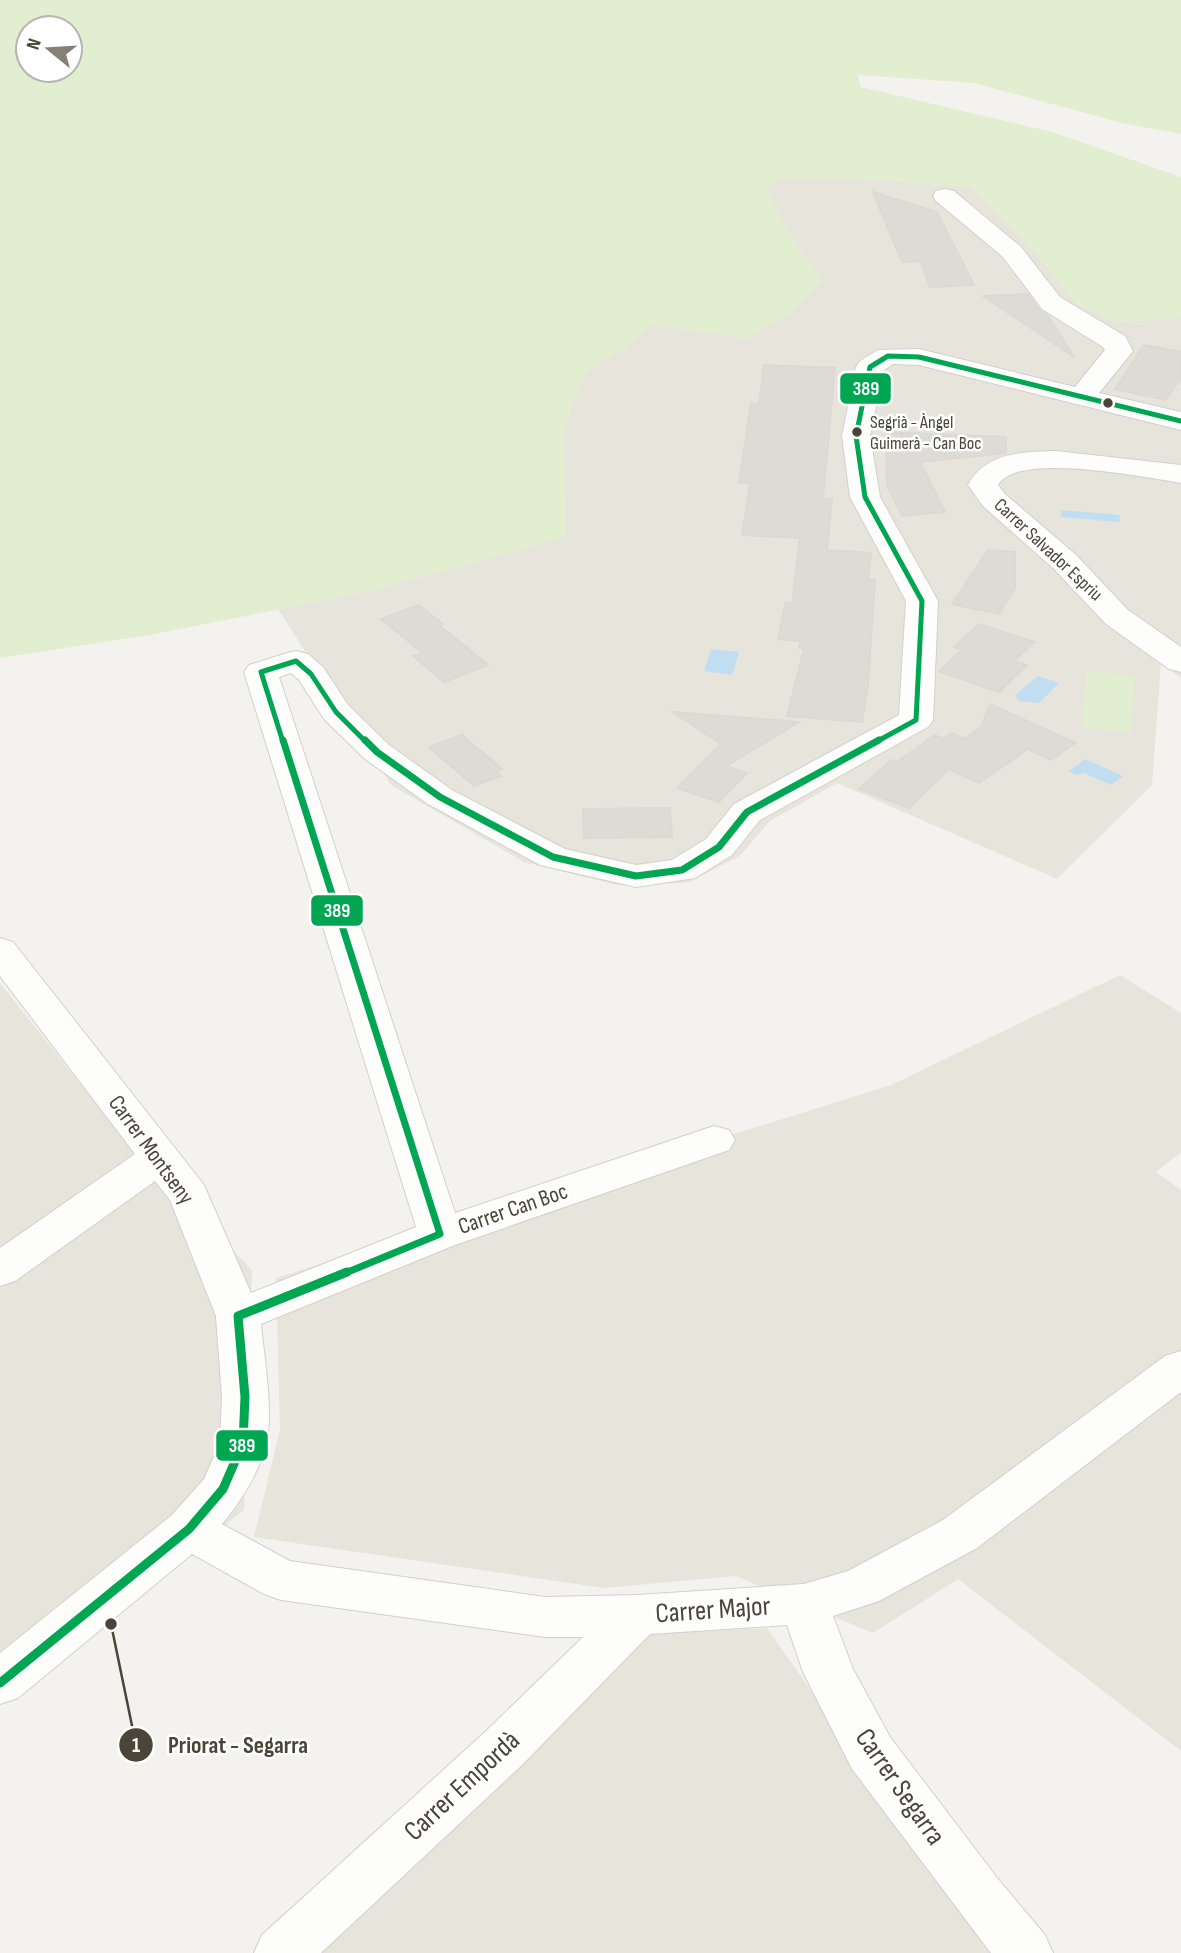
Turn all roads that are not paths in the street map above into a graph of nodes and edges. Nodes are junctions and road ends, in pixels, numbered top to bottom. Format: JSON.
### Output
{"nodes":[{"id":1,"x":945,"y":196,"type":"dead end"},
{"id":2,"x":1080,"y":398,"type":"junction"},
{"id":3,"x":1175,"y":416,"type":"edge"},
{"id":4,"x":1181,"y":474,"type":"edge"},
{"id":5,"x":1181,"y":662,"type":"edge"},
{"id":6,"x":0,"y":950,"type":"edge"},
{"id":7,"x":714,"y":1140,"type":"dead end"},
{"id":8,"x":160,"y":1157,"type":"junction"},
{"id":9,"x":440,"y":1234,"type":"junction"},
{"id":10,"x":0,"y":1270,"type":"edge"},
{"id":11,"x":238,"y":1316,"type":"junction"},
{"id":12,"x":1181,"y":1368,"type":"edge"},
{"id":13,"x":189,"y":1529,"type":"junction"},
{"id":14,"x":804,"y":1604,"type":"junction"},
{"id":15,"x":637,"y":1615,"type":"junction"},
{"id":16,"x":0,"y":1683,"type":"edge"},
{"id":17,"x":282,"y":1953,"type":"edge"},
{"id":18,"x":1025,"y":1953,"type":"edge"}],
"edges":[{"from":1,"to":2,"type":"street"},
{"from":2,"to":3,"type":"street"},
{"from":2,"to":9,"type":"street"},
{"from":4,"to":5,"type":"street","name":"Carrer Salvador Espriu"},
{"from":6,"to":8,"type":"street","name":"Carrer Montseny"},
{"from":7,"to":9,"type":"street","name":"Carrer Can Boc"},
{"from":8,"to":10,"type":"street"},
{"from":8,"to":11,"type":"street","name":"Carrer Montseny"},
{"from":9,"to":11,"type":"street","name":"Carrer Can Boc"},
{"from":11,"to":13,"type":"street","name":"Carrer Montseny"},
{"from":12,"to":14,"type":"street","name":"Carrer Major"},
{"from":13,"to":15,"type":"street","name":"Carrer Major"},
{"from":13,"to":16,"type":"street","name":"Carrer Montseny"},
{"from":14,"to":15,"type":"street","name":"Carrer Major"},
{"from":14,"to":18,"type":"street","name":"Carrer Segarra"},
{"from":15,"to":17,"type":"street","name":"Carrer Empordà"}]}
